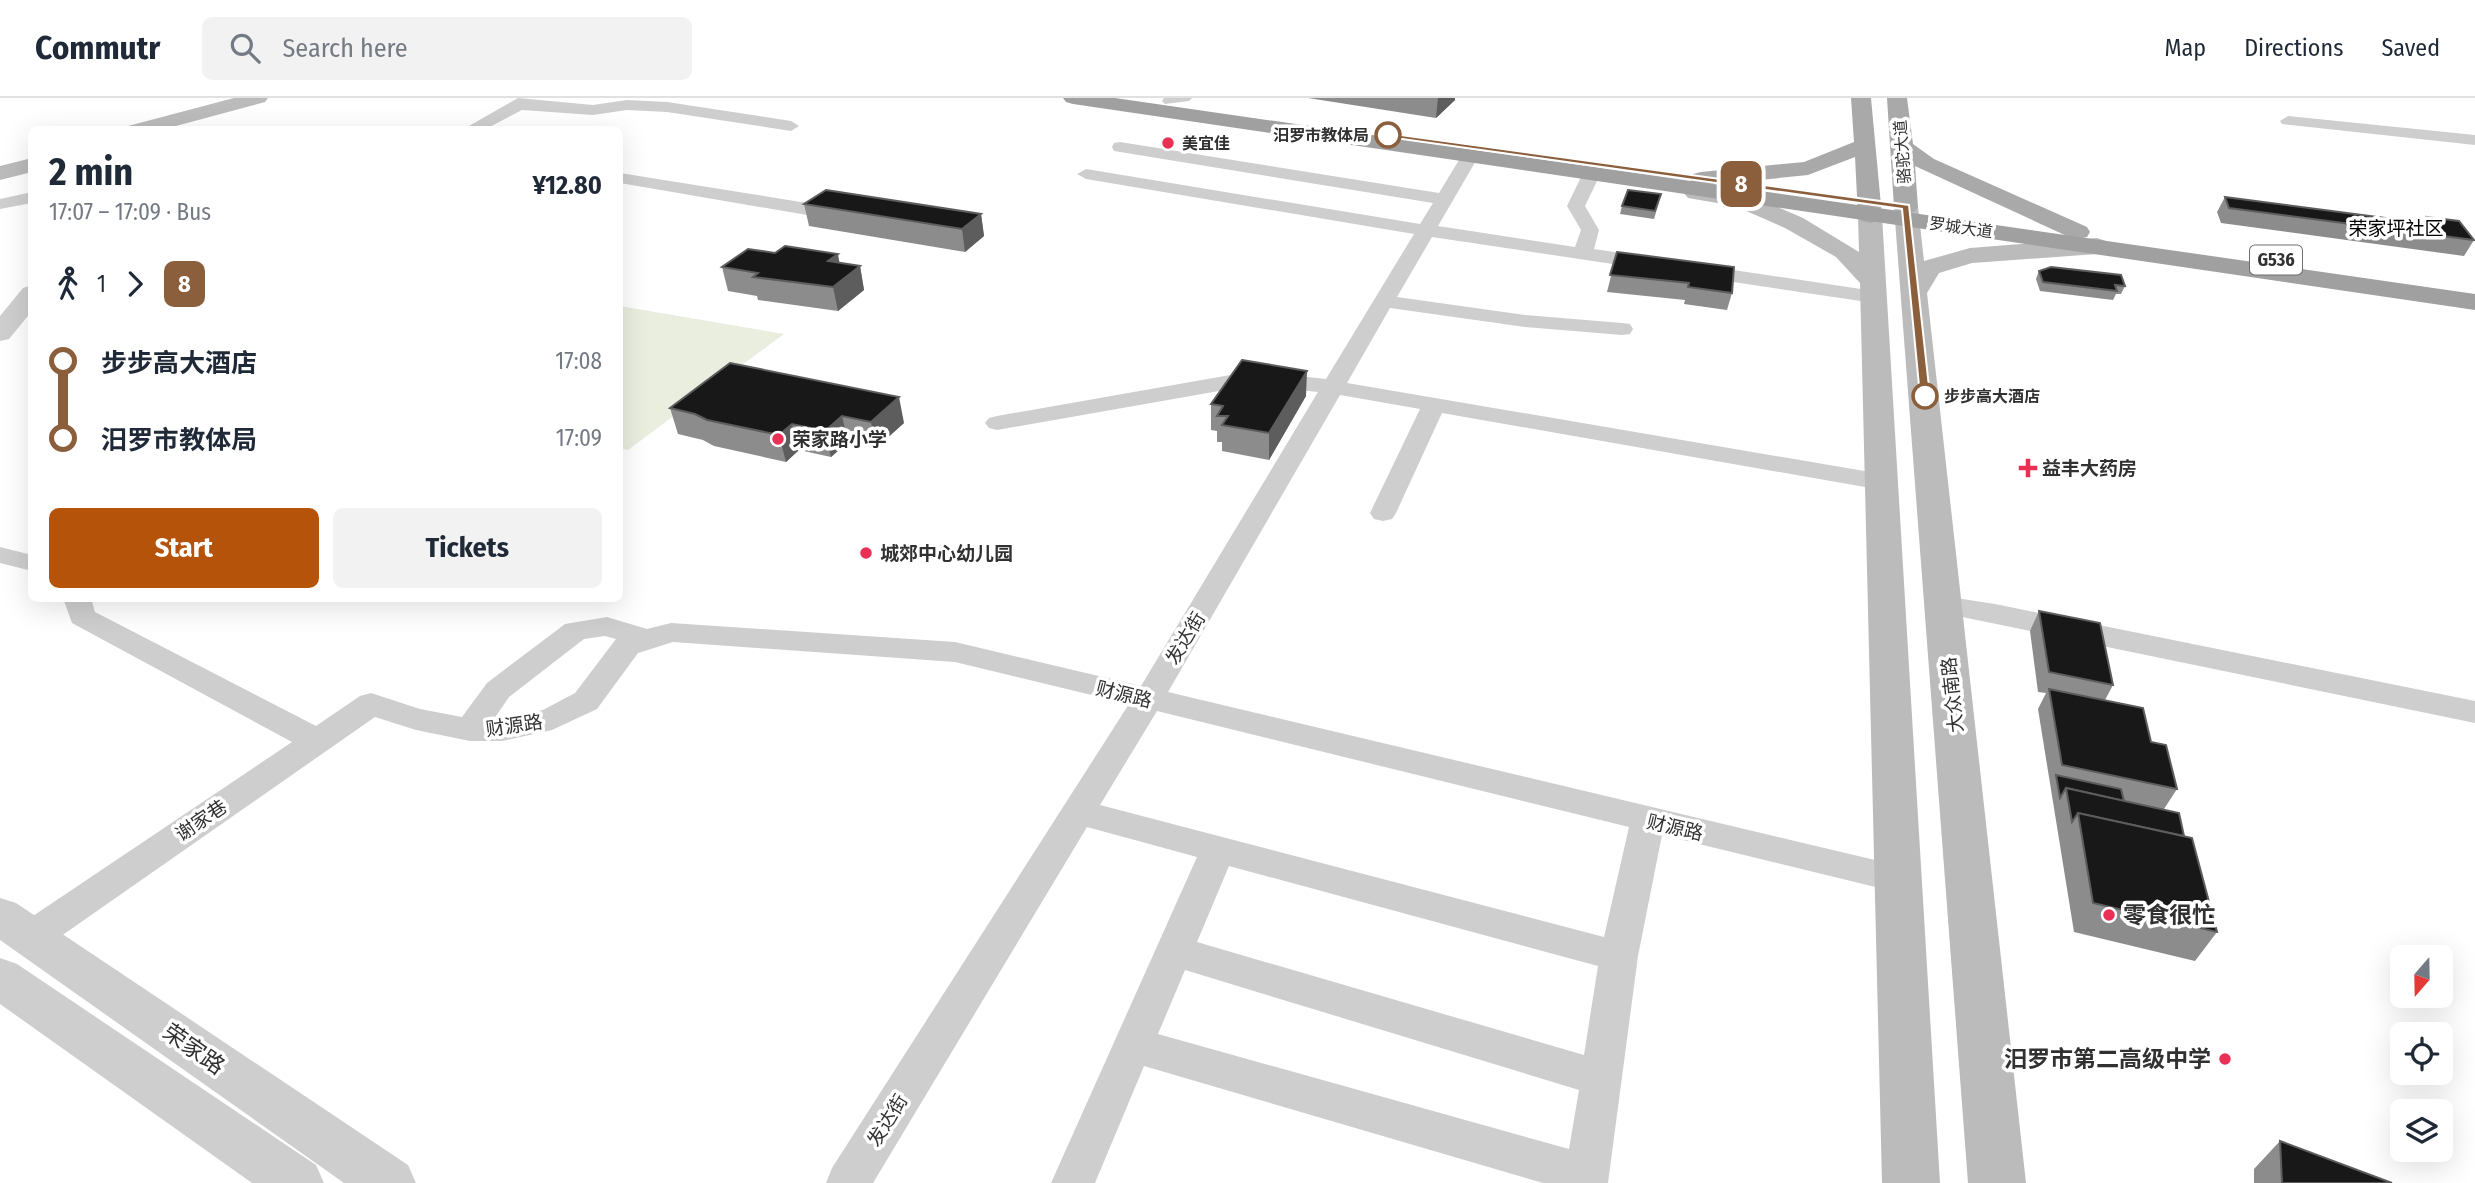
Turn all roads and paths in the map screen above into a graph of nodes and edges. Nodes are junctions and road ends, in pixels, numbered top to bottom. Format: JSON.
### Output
{"nodes":[{"id":1,"x":1073,"y":98,"type":"edge"},
{"id":2,"x":1146,"y":98,"type":"edge"},
{"id":3,"x":1861,"y":98,"type":"edge"},
{"id":4,"x":1897,"y":98,"type":"edge"},
{"id":5,"x":266,"y":100,"type":"edge"},
{"id":6,"x":1177,"y":100,"type":"edge"},
{"id":7,"x":523,"y":102,"type":"edge"},
{"id":8,"x":2288,"y":121,"type":"dead end"},
{"id":9,"x":152,"y":126,"type":"edge"},
{"id":10,"x":179,"y":126,"type":"edge"},
{"id":11,"x":478,"y":126,"type":"edge"},
{"id":12,"x":791,"y":126,"type":"dead end"},
{"id":13,"x":2475,"y":140,"type":"edge"},
{"id":14,"x":1864,"y":146,"type":"junction"},
{"id":15,"x":1120,"y":147,"type":"dead end"},
{"id":16,"x":1903,"y":147,"type":"junction"},
{"id":17,"x":1435,"y":150,"type":"junction"},
{"id":18,"x":28,"y":157,"type":"edge"},
{"id":19,"x":1468,"y":159,"type":"junction"},
{"id":20,"x":0,"y":165,"type":"edge"},
{"id":21,"x":28,"y":166,"type":"edge"},
{"id":22,"x":0,"y":173,"type":"edge"},
{"id":23,"x":1086,"y":174,"type":"dead end"},
{"id":24,"x":1590,"y":177,"type":"junction"},
{"id":25,"x":623,"y":178,"type":"edge"},
{"id":26,"x":1700,"y":178,"type":"junction"},
{"id":27,"x":28,"y":198,"type":"edge"},
{"id":28,"x":1445,"y":200,"type":"junction"},
{"id":29,"x":0,"y":204,"type":"edge"},
{"id":30,"x":807,"y":209,"type":"dead end"},
{"id":31,"x":1869,"y":209,"type":"junction"},
{"id":32,"x":1906,"y":213,"type":"junction"},
{"id":33,"x":1425,"y":230,"type":"junction"},
{"id":34,"x":2087,"y":239,"type":"junction"},
{"id":35,"x":1583,"y":253,"type":"junction"},
{"id":36,"x":28,"y":271,"type":"edge"},
{"id":37,"x":2475,"y":288,"type":"edge"},
{"id":38,"x":1874,"y":290,"type":"junction"},
{"id":39,"x":1916,"y":290,"type":"junction"},
{"id":40,"x":28,"y":298,"type":"edge"},
{"id":41,"x":1384,"y":301,"type":"junction"},
{"id":42,"x":2475,"y":302,"type":"edge"},
{"id":43,"x":0,"y":304,"type":"edge"},
{"id":44,"x":1622,"y":329,"type":"dead end"},
{"id":45,"x":0,"y":333,"type":"edge"},
{"id":46,"x":1333,"y":387,"type":"junction"},
{"id":47,"x":1433,"y":406,"type":"junction"},
{"id":48,"x":997,"y":423,"type":"dead end"},
{"id":49,"x":1882,"y":482,"type":"junction"},
{"id":50,"x":1384,"y":513,"type":"dead end"},
{"id":51,"x":0,"y":555,"type":"edge"},
{"id":52,"x":28,"y":562,"type":"edge"},
{"id":53,"x":78,"y":602,"type":"edge"},
{"id":54,"x":1943,"y":605,"type":"junction"},
{"id":55,"x":645,"y":639,"type":"junction"},
{"id":56,"x":1149,"y":700,"type":"junction"},
{"id":57,"x":371,"y":704,"type":"joint"},
{"id":58,"x":2475,"y":712,"type":"edge"},
{"id":59,"x":470,"y":730,"type":"junction"},
{"id":60,"x":317,"y":741,"type":"junction"},
{"id":61,"x":1079,"y":812,"type":"junction"},
{"id":62,"x":1648,"y":820,"type":"junction"},
{"id":63,"x":1218,"y":850,"type":"junction"},
{"id":64,"x":1900,"y":879,"type":"junction"},
{"id":65,"x":16,"y":926,"type":"edge"},
{"id":66,"x":1174,"y":951,"type":"junction"},
{"id":67,"x":1619,"y":956,"type":"junction"},
{"id":68,"x":0,"y":978,"type":"edge"},
{"id":69,"x":1133,"y":1045,"type":"junction"},
{"id":70,"x":1601,"y":1078,"type":"junction"},
{"id":71,"x":1587,"y":1179,"type":"edge"},
{"id":72,"x":297,"y":1183,"type":"edge"},
{"id":73,"x":389,"y":1183,"type":"edge"},
{"id":74,"x":848,"y":1183,"type":"edge"},
{"id":75,"x":1073,"y":1183,"type":"edge"},
{"id":76,"x":1911,"y":1183,"type":"edge"},
{"id":77,"x":1997,"y":1183,"type":"edge"}],
"edges":[{"from":1,"to":17,"type":"highway","name":"罗城大道","number":"G536"},
{"from":2,"to":6,"type":"highway","name":"罗城大道","number":"G536"},
{"from":3,"to":14,"type":"main road","name":"骆驼大道"},
{"from":4,"to":16,"type":"main road","name":"骆驼大道"},
{"from":5,"to":9,"type":"main road"},
{"from":5,"to":10,"type":"main road"},
{"from":6,"to":26,"type":"highway","name":"罗城大道","number":"G536"},
{"from":7,"to":11,"type":"street"},
{"from":7,"to":12,"type":"street"},
{"from":8,"to":13,"type":"street"},
{"from":14,"to":26,"type":"main road"},
{"from":14,"to":31,"type":"main road","name":"骆驼大道"},
{"from":15,"to":28,"type":"street"},
{"from":16,"to":32,"type":"main road","name":"骆驼大道"},
{"from":16,"to":34,"type":"main road"},
{"from":17,"to":19,"type":"main road"},
{"from":17,"to":31,"type":"highway","name":"罗城大道","number":"G536"},
{"from":18,"to":20,"type":"main road"},
{"from":19,"to":24,"type":"main road"},
{"from":19,"to":28,"type":"street","name":"发达街"},
{"from":21,"to":22,"type":"main road"},
{"from":23,"to":33,"type":"street"},
{"from":24,"to":35,"type":"street"},
{"from":24,"to":38,"type":"main road"},
{"from":25,"to":30,"type":"street"},
{"from":26,"to":31,"type":"highway","name":"罗城大道","number":"G536"},
{"from":27,"to":29,"type":"street"},
{"from":28,"to":33,"type":"street","name":"发达街"},
{"from":31,"to":32,"type":"highway","name":"罗城大道","number":"G536"},
{"from":31,"to":38,"type":"main road"},
{"from":32,"to":34,"type":"highway","name":"罗城大道","number":"G536"},
{"from":32,"to":39,"type":"main road","name":"大众南路"},
{"from":33,"to":35,"type":"street"},
{"from":33,"to":41,"type":"street","name":"发达街"},
{"from":34,"to":37,"type":"highway","name":"罗城大道","number":"G536"},
{"from":34,"to":39,"type":"main road"},
{"from":34,"to":42,"type":"highway","name":"罗城大道","number":"G536"},
{"from":35,"to":38,"type":"street"},
{"from":36,"to":43,"type":"street"},
{"from":38,"to":49,"type":"main road"},
{"from":39,"to":54,"type":"main road","name":"大众南路"},
{"from":40,"to":45,"type":"street"},
{"from":41,"to":44,"type":"street"},
{"from":41,"to":46,"type":"street","name":"发达街"},
{"from":46,"to":47,"type":"street"},
{"from":46,"to":48,"type":"street"},
{"from":46,"to":56,"type":"street","name":"发达街"},
{"from":47,"to":49,"type":"street"},
{"from":47,"to":50,"type":"street"},
{"from":49,"to":64,"type":"main road"},
{"from":51,"to":52,"type":"street"},
{"from":53,"to":60,"type":"street"},
{"from":54,"to":58,"type":"street"},
{"from":54,"to":77,"type":"main road","name":"大众南路"},
{"from":55,"to":56,"type":"street","name":"财源路"},
{"from":55,"to":59,"type":"street","name":"财源路"},
{"from":55,"to":59,"type":"street"},
{"from":56,"to":61,"type":"street","name":"发达街"},
{"from":56,"to":62,"type":"street","name":"财源路"},
{"from":57,"to":59,"type":"street","name":"财源路"},
{"from":57,"to":60,"type":"street","name":"谢家巷"},
{"from":60,"to":65,"type":"street","name":"谢家巷"},
{"from":61,"to":63,"type":"street"},
{"from":61,"to":74,"type":"street","name":"发达街"},
{"from":62,"to":64,"type":"street","name":"财源路"},
{"from":62,"to":67,"type":"street"},
{"from":63,"to":66,"type":"street"},
{"from":63,"to":67,"type":"street"},
{"from":64,"to":76,"type":"main road"},
{"from":65,"to":73,"type":"street","name":"荣家路"},
{"from":66,"to":69,"type":"street"},
{"from":66,"to":70,"type":"street"},
{"from":67,"to":70,"type":"street"},
{"from":68,"to":72,"type":"street"},
{"from":69,"to":71,"type":"street"},
{"from":69,"to":75,"type":"street"},
{"from":70,"to":71,"type":"street"}]}
